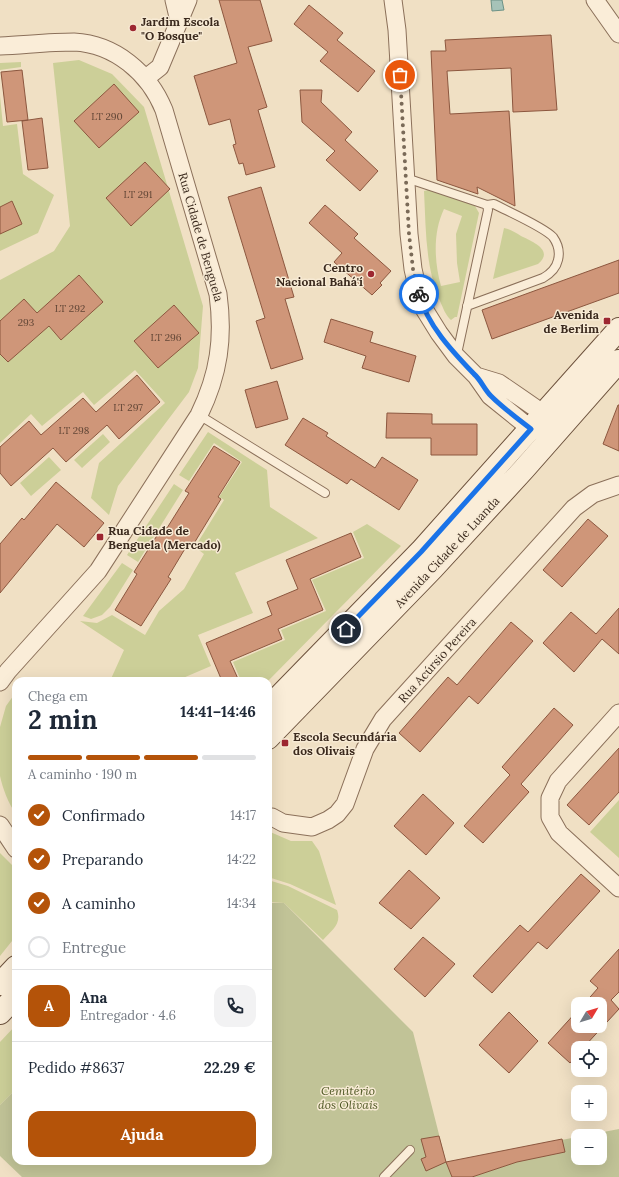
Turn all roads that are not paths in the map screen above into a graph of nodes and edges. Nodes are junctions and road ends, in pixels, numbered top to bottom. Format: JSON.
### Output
{"nodes":[{"id":1,"x":174,"y":0,"type":"edge"},
{"id":2,"x":188,"y":0,"type":"edge"},
{"id":3,"x":393,"y":0,"type":"edge"},
{"id":4,"x":595,"y":0,"type":"edge"},
{"id":5,"x":179,"y":21,"type":"junction"},
{"id":6,"x":619,"y":34,"type":"edge"},
{"id":7,"x":0,"y":46,"type":"edge"},
{"id":8,"x":146,"y":78,"type":"junction"},
{"id":9,"x":406,"y":178,"type":"junction"},
{"id":10,"x":488,"y":205,"type":"junction"},
{"id":11,"x":467,"y":306,"type":"junction"},
{"id":12,"x":619,"y":329,"type":"edge"},
{"id":13,"x":456,"y":356,"type":"junction"},
{"id":14,"x":619,"y":361,"type":"edge"},
{"id":15,"x":199,"y":415,"type":"junction"},
{"id":16,"x":537,"y":421,"type":"junction"},
{"id":17,"x":554,"y":434,"type":"junction"},
{"id":18,"x":619,"y":484,"type":"edge"},
{"id":19,"x":325,"y":493,"type":"dead end"},
{"id":20,"x":0,"y":682,"type":"edge"},
{"id":21,"x":272,"y":704,"type":"edge"},
{"id":22,"x":619,"y":713,"type":"edge"},
{"id":23,"x":272,"y":734,"type":"edge"},
{"id":24,"x":272,"y":817,"type":"edge"},
{"id":25,"x":0,"y":825,"type":"edge"},
{"id":26,"x":12,"y":835,"type":"edge"},
{"id":27,"x":12,"y":843,"type":"edge"},
{"id":28,"x":619,"y":888,"type":"edge"},
{"id":29,"x":12,"y":971,"type":"edge"},
{"id":30,"x":0,"y":984,"type":"edge"},
{"id":31,"x":12,"y":1000,"type":"edge"},
{"id":32,"x":0,"y":1013,"type":"edge"},
{"id":33,"x":410,"y":1150,"type":"dead end"},
{"id":34,"x":384,"y":1177,"type":"edge"}],
"edges":[{"from":1,"to":5,"type":"street"},
{"from":2,"to":5,"type":"street"},
{"from":3,"to":9,"type":"street"},
{"from":4,"to":6,"type":"street"},
{"from":5,"to":8,"type":"street"},
{"from":7,"to":8,"type":"street","name":"Rua Cidade de Benguela"},
{"from":8,"to":15,"type":"street","name":"Rua Cidade de Benguela"},
{"from":9,"to":10,"type":"lane"},
{"from":9,"to":13,"type":"street"},
{"from":10,"to":11,"type":"lane"},
{"from":10,"to":11,"type":"lane"},
{"from":11,"to":13,"type":"lane"},
{"from":12,"to":16,"type":"main road","name":"Avenida Cidade de Luanda"},
{"from":13,"to":16,"type":"street"},
{"from":14,"to":17,"type":"main road","name":"Avenida Cidade de Luanda"},
{"from":15,"to":19,"type":"lane"},
{"from":15,"to":20,"type":"street","name":"Rua Cidade de Benguela"},
{"from":16,"to":17,"type":"street"},
{"from":16,"to":21,"type":"main road","name":"Avenida Cidade de Luanda"},
{"from":17,"to":23,"type":"main road","name":"Avenida Cidade de Luanda"},
{"from":18,"to":24,"type":"street","name":"Rua Acúrsio Pereira"},
{"from":22,"to":28,"type":"street"},
{"from":25,"to":26,"type":"street"},
{"from":25,"to":27,"type":"street"},
{"from":29,"to":30,"type":"main road"},
{"from":31,"to":32,"type":"main road"},
{"from":33,"to":34,"type":"lane"}]}
